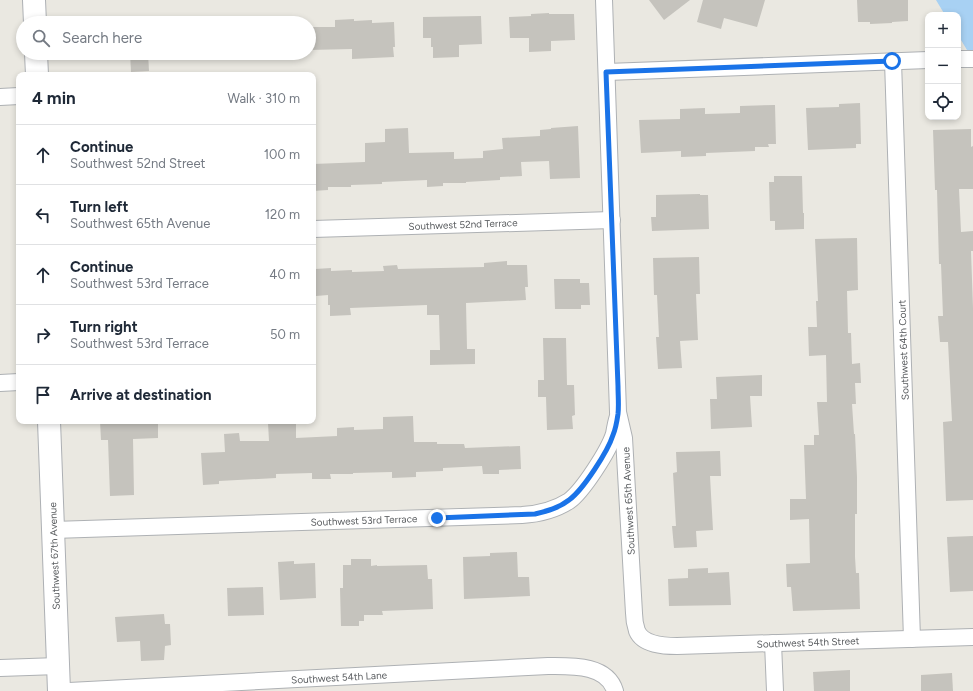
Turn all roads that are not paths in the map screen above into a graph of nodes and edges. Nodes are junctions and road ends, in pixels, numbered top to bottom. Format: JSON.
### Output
{"nodes":[{"id":1,"x":34,"y":0,"type":"edge"},
{"id":2,"x":604,"y":0,"type":"edge"},
{"id":3,"x":35,"y":16,"type":"edge"},
{"id":4,"x":36,"y":60,"type":"edge"},
{"id":5,"x":925,"y":60,"type":"edge"},
{"id":6,"x":892,"y":61,"type":"junction"},
{"id":7,"x":37,"y":72,"type":"edge"},
{"id":8,"x":606,"y":72,"type":"junction"},
{"id":9,"x":16,"y":96,"type":"edge"},
{"id":10,"x":0,"y":97,"type":"edge"},
{"id":11,"x":612,"y":220,"type":"junction"},
{"id":12,"x":316,"y":229,"type":"edge"},
{"id":13,"x":0,"y":382,"type":"edge"},
{"id":14,"x":16,"y":382,"type":"edge"},
{"id":15,"x":618,"y":412,"type":"junction"},
{"id":16,"x":49,"y":424,"type":"edge"},
{"id":17,"x":53,"y":530,"type":"junction"},
{"id":18,"x":973,"y":637,"type":"edge"},
{"id":19,"x":644,"y":639,"type":"joint"},
{"id":20,"x":912,"y":639,"type":"junction"},
{"id":21,"x":773,"y":643,"type":"junction"},
{"id":22,"x":58,"y":666,"type":"junction"},
{"id":23,"x":0,"y":668,"type":"edge"},
{"id":24,"x":59,"y":691,"type":"edge"},
{"id":25,"x":69,"y":691,"type":"edge"},
{"id":26,"x":615,"y":691,"type":"edge"},
{"id":27,"x":775,"y":691,"type":"edge"}],
"edges":[{"from":1,"to":3,"type":"main road"},
{"from":2,"to":8,"type":"street","name":"Southwest 65th Avenue"},
{"from":4,"to":7,"type":"main road"},
{"from":5,"to":6,"type":"street"},
{"from":6,"to":8,"type":"street"},
{"from":6,"to":20,"type":"street","name":"Southwest 64th Court"},
{"from":8,"to":11,"type":"street","name":"Southwest 65th Avenue"},
{"from":9,"to":10,"type":"street"},
{"from":11,"to":12,"type":"street","name":"Southwest 52nd Terrace"},
{"from":11,"to":15,"type":"street","name":"Southwest 65th Avenue"},
{"from":13,"to":14,"type":"street"},
{"from":15,"to":17,"type":"street","name":"Southwest 53rd Terrace"},
{"from":15,"to":19,"type":"street","name":"Southwest 65th Avenue"},
{"from":16,"to":17,"type":"main road","name":"Southwest 67th Avenue"},
{"from":17,"to":22,"type":"main road","name":"Southwest 67th Avenue"},
{"from":18,"to":20,"type":"street","name":"Southwest 54th Street"},
{"from":19,"to":21,"type":"street","name":"Southwest 54th Street"},
{"from":20,"to":21,"type":"street","name":"Southwest 54th Street"},
{"from":21,"to":27,"type":"street"},
{"from":22,"to":23,"type":"street"},
{"from":22,"to":24,"type":"main road","name":"Southwest 67th Avenue"},
{"from":25,"to":26,"type":"street","name":"Southwest 54th Lane"}]}
